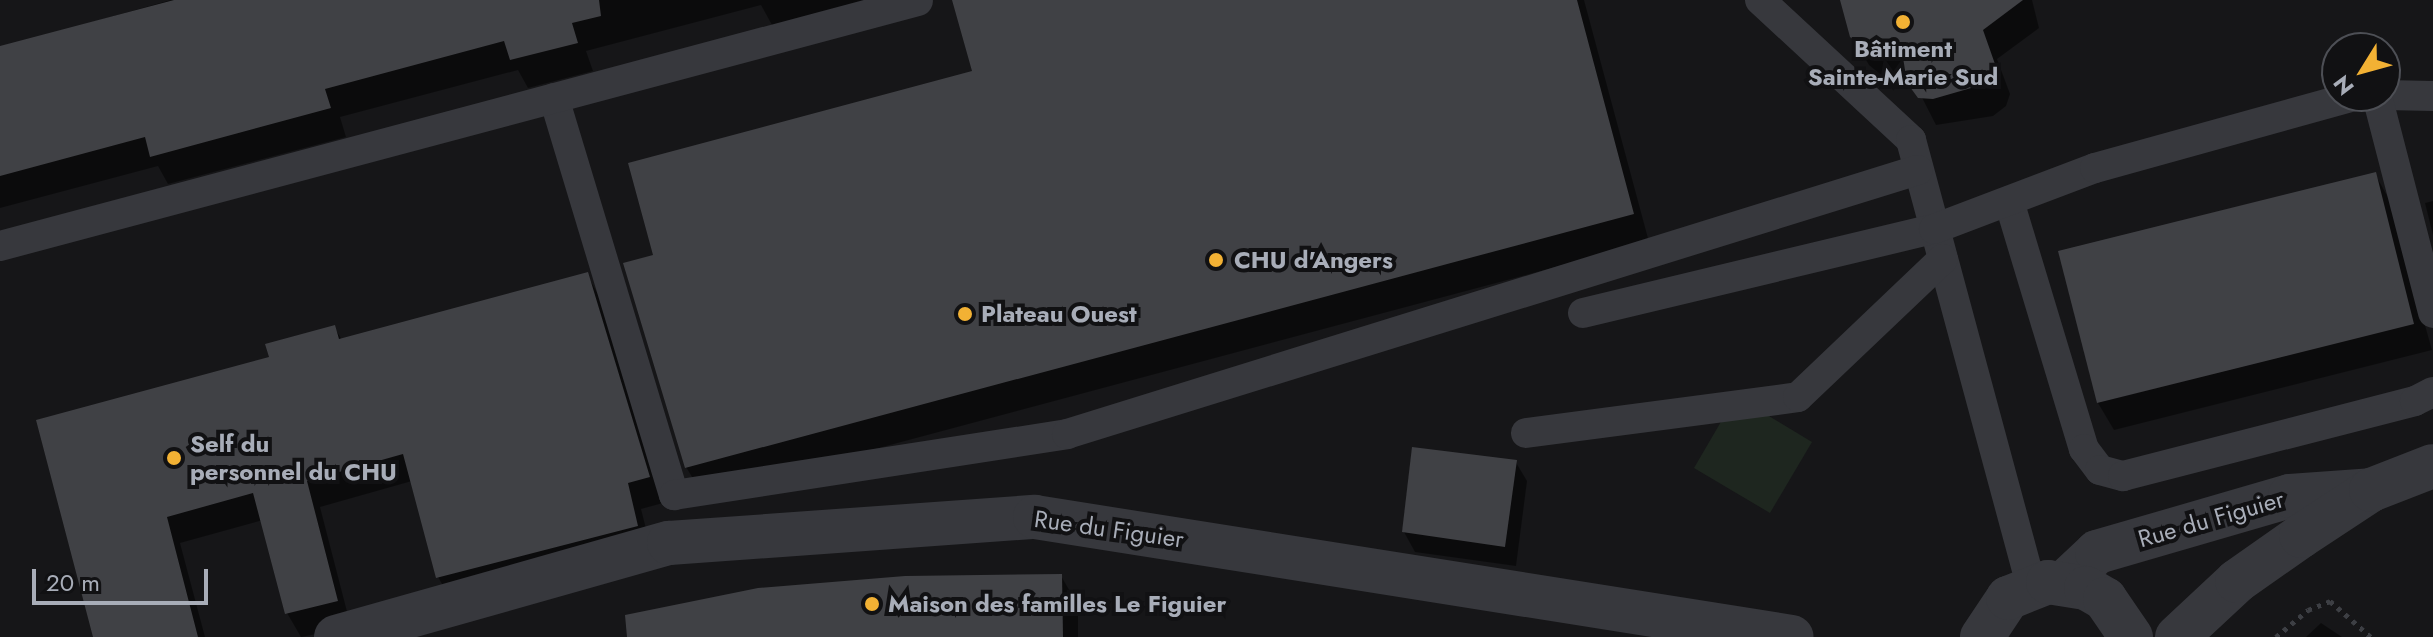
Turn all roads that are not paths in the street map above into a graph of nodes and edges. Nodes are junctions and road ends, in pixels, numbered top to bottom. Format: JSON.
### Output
{"nodes":[{"id":1,"x":1760,"y":0,"type":"edge"},
{"id":2,"x":918,"y":1,"type":"edge"},
{"id":3,"x":2401,"y":95,"type":"edge"},
{"id":4,"x":2433,"y":96,"type":"edge"},
{"id":5,"x":554,"y":98,"type":"junction"},
{"id":6,"x":2321,"y":104,"type":"edge"},
{"id":7,"x":2381,"y":112,"type":"edge"},
{"id":8,"x":1918,"y":170,"type":"junction"},
{"id":9,"x":2009,"y":201,"type":"junction"},
{"id":10,"x":1934,"y":229,"type":"junction"},
{"id":11,"x":0,"y":246,"type":"edge"},
{"id":12,"x":1943,"y":259,"type":"junction"},
{"id":13,"x":1583,"y":313,"type":"dead end"},
{"id":14,"x":2433,"y":313,"type":"edge"},
{"id":15,"x":2433,"y":392,"type":"edge"},
{"id":16,"x":1526,"y":433,"type":"dead end"},
{"id":17,"x":2433,"y":466,"type":"edge"},
{"id":18,"x":2371,"y":490,"type":"junction"},
{"id":19,"x":2048,"y":584,"type":"junction"},
{"id":20,"x":336,"y":637,"type":"edge"},
{"id":21,"x":1792,"y":637,"type":"edge"},
{"id":22,"x":1982,"y":637,"type":"edge"},
{"id":23,"x":2131,"y":637,"type":"edge"},
{"id":24,"x":2177,"y":637,"type":"edge"}],
"edges":[{"from":1,"to":8,"type":"lane"},
{"from":2,"to":5,"type":"lane"},
{"from":3,"to":4,"type":"lane"},
{"from":5,"to":8,"type":"lane"},
{"from":5,"to":11,"type":"lane"},
{"from":6,"to":9,"type":"lane"},
{"from":7,"to":14,"type":"lane"},
{"from":8,"to":10,"type":"lane"},
{"from":9,"to":10,"type":"lane"},
{"from":9,"to":15,"type":"lane"},
{"from":10,"to":12,"type":"lane"},
{"from":10,"to":13,"type":"lane"},
{"from":12,"to":16,"type":"lane"},
{"from":12,"to":19,"type":"lane"},
{"from":17,"to":18,"type":"street","name":"Rue du Figuier"},
{"from":18,"to":19,"type":"street","name":"Rue du Figuier"},
{"from":18,"to":24,"type":"street","name":"Rue du Figuier"},
{"from":19,"to":22,"type":"street","name":"Rue du Figuier"},
{"from":19,"to":23,"type":"street"},
{"from":20,"to":21,"type":"street","name":"Rue du Figuier"}]}
